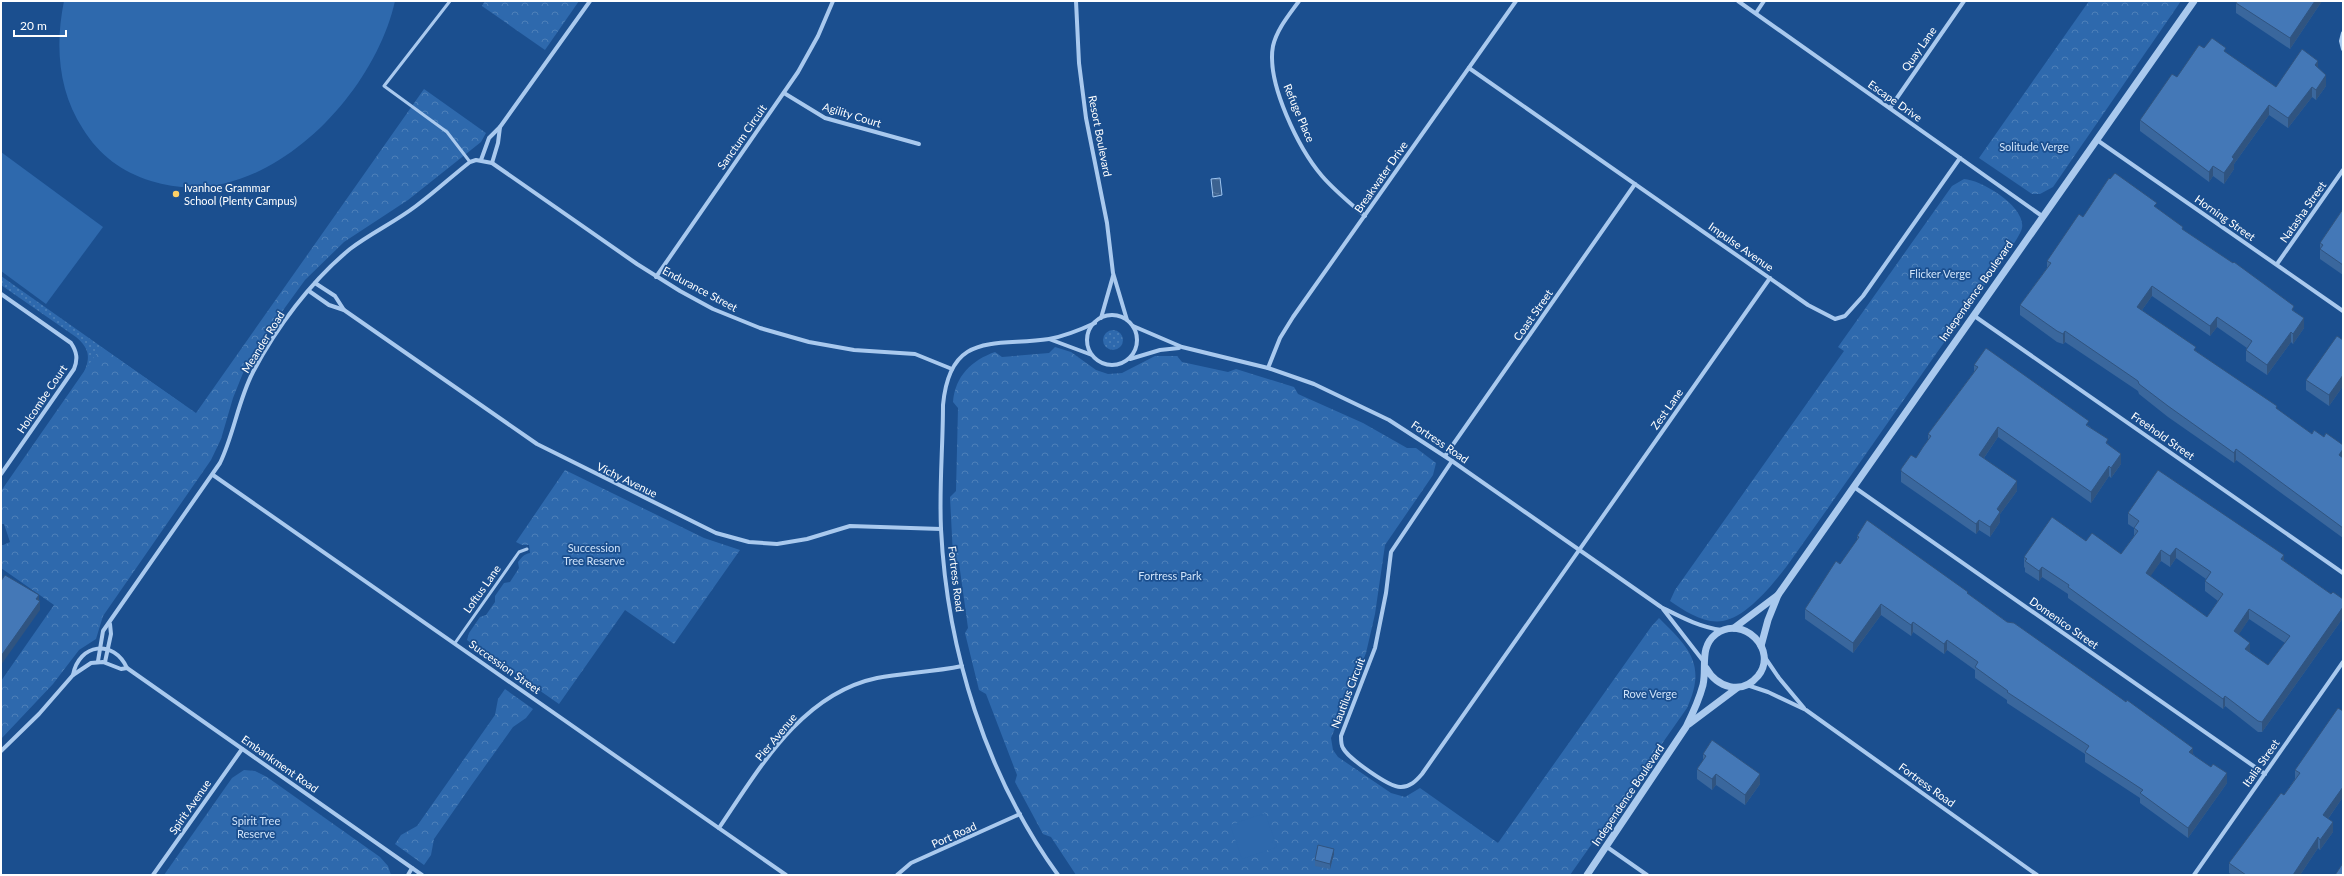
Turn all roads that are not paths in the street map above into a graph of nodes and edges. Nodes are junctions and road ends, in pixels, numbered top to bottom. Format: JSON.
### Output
{"nodes":[{"id":1,"x":450,"y":1,"type":"edge"},
{"id":2,"x":590,"y":1,"type":"edge"},
{"id":3,"x":833,"y":1,"type":"edge"},
{"id":4,"x":1076,"y":1,"type":"edge"},
{"id":5,"x":1299,"y":1,"type":"edge"},
{"id":6,"x":1516,"y":1,"type":"edge"},
{"id":7,"x":1738,"y":1,"type":"edge"},
{"id":8,"x":1764,"y":1,"type":"edge"},
{"id":9,"x":1964,"y":1,"type":"edge"},
{"id":10,"x":2194,"y":1,"type":"edge"},
{"id":11,"x":1756,"y":13,"type":"junction"},
{"id":12,"x":2343,"y":33,"type":"edge"},
{"id":13,"x":2343,"y":49,"type":"edge"},
{"id":14,"x":1469,"y":68,"type":"junction"},
{"id":15,"x":784,"y":93,"type":"junction"},
{"id":16,"x":1890,"y":108,"type":"junction"},
{"id":17,"x":500,"y":127,"type":"junction"},
{"id":18,"x":2097,"y":140,"type":"junction"},
{"id":19,"x":919,"y":144,"type":"dead end"},
{"id":20,"x":1960,"y":158,"type":"junction"},
{"id":21,"x":481,"y":160,"type":"junction"},
{"id":22,"x":470,"y":162,"type":"junction"},
{"id":23,"x":492,"y":163,"type":"junction"},
{"id":24,"x":2343,"y":170,"type":"edge"},
{"id":25,"x":1635,"y":184,"type":"junction"},
{"id":26,"x":1365,"y":216,"type":"junction"},
{"id":27,"x":2042,"y":216,"type":"junction"},
{"id":28,"x":2277,"y":264,"type":"junction"},
{"id":29,"x":1113,"y":273,"type":"junction"},
{"id":30,"x":656,"y":276,"type":"junction"},
{"id":31,"x":1770,"y":278,"type":"junction"},
{"id":32,"x":316,"y":283,"type":"junction"},
{"id":33,"x":309,"y":291,"type":"junction"},
{"id":34,"x":1,"y":294,"type":"edge"},
{"id":35,"x":344,"y":310,"type":"junction"},
{"id":36,"x":2343,"y":311,"type":"edge"},
{"id":37,"x":1973,"y":315,"type":"junction"},
{"id":38,"x":1101,"y":318,"type":"junction"},
{"id":39,"x":1127,"y":320,"type":"junction"},
{"id":40,"x":1095,"y":323,"type":"junction"},
{"id":41,"x":1133,"y":326,"type":"junction"},
{"id":42,"x":1048,"y":339,"type":"junction"},
{"id":43,"x":1182,"y":347,"type":"junction"},
{"id":44,"x":1092,"y":355,"type":"junction"},
{"id":45,"x":1129,"y":359,"type":"junction"},
{"id":46,"x":1268,"y":368,"type":"junction"},
{"id":47,"x":952,"y":369,"type":"junction"},
{"id":48,"x":1445,"y":456,"type":"junction"},
{"id":49,"x":1452,"y":461,"type":"junction"},
{"id":50,"x":1,"y":474,"type":"edge"},
{"id":51,"x":213,"y":475,"type":"junction"},
{"id":52,"x":1854,"y":487,"type":"junction"},
{"id":53,"x":941,"y":529,"type":"junction"},
{"id":54,"x":527,"y":549,"type":"dead end"},
{"id":55,"x":1580,"y":549,"type":"junction"},
{"id":56,"x":2343,"y":573,"type":"edge"},
{"id":57,"x":1778,"y":595,"type":"junction"},
{"id":58,"x":1661,"y":607,"type":"junction"},
{"id":59,"x":110,"y":624,"type":"junction"},
{"id":60,"x":1734,"y":628,"type":"junction"},
{"id":61,"x":1724,"y":630,"type":"junction"},
{"id":62,"x":455,"y":643,"type":"junction"},
{"id":63,"x":1761,"y":646,"type":"junction"},
{"id":64,"x":100,"y":649,"type":"junction"},
{"id":65,"x":108,"y":651,"type":"junction"},
{"id":66,"x":1764,"y":656,"type":"junction"},
{"id":67,"x":98,"y":661,"type":"junction"},
{"id":68,"x":105,"y":662,"type":"junction"},
{"id":69,"x":2343,"y":662,"type":"edge"},
{"id":70,"x":1705,"y":665,"type":"junction"},
{"id":71,"x":962,"y":666,"type":"junction"},
{"id":72,"x":127,"y":668,"type":"junction"},
{"id":73,"x":72,"y":675,"type":"junction"},
{"id":74,"x":1747,"y":685,"type":"junction"},
{"id":75,"x":1737,"y":688,"type":"junction"},
{"id":76,"x":1806,"y":710,"type":"junction"},
{"id":77,"x":1686,"y":727,"type":"junction"},
{"id":78,"x":242,"y":749,"type":"junction"},
{"id":79,"x":1,"y":752,"type":"edge"},
{"id":80,"x":2265,"y":774,"type":"junction"},
{"id":81,"x":1020,"y":814,"type":"junction"},
{"id":82,"x":719,"y":828,"type":"junction"},
{"id":83,"x":1607,"y":847,"type":"junction"},
{"id":84,"x":412,"y":868,"type":"junction"},
{"id":85,"x":153,"y":875,"type":"edge"},
{"id":86,"x":408,"y":875,"type":"edge"},
{"id":87,"x":422,"y":875,"type":"edge"},
{"id":88,"x":786,"y":875,"type":"edge"},
{"id":89,"x":897,"y":875,"type":"edge"},
{"id":90,"x":1058,"y":875,"type":"edge"},
{"id":91,"x":1587,"y":875,"type":"edge"},
{"id":92,"x":1647,"y":875,"type":"edge"},
{"id":93,"x":2037,"y":875,"type":"edge"},
{"id":94,"x":2194,"y":875,"type":"edge"}],
"edges":[{"from":1,"to":22,"type":"lane"},
{"from":2,"to":17,"type":"street"},
{"from":3,"to":15,"type":"street","name":"Sanctum Circuit"},
{"from":4,"to":29,"type":"street","name":"Resort Boulevard"},
{"from":5,"to":26,"type":"street","name":"Refuge Place"},
{"from":6,"to":14,"type":"street","name":"Breakwater Drive"},
{"from":7,"to":11,"type":"street","name":"Escape Drive"},
{"from":8,"to":11,"type":"street"},
{"from":9,"to":16,"type":"street","name":"Quay Lane"},
{"from":10,"to":18,"type":"street","name":"Independence Boulevard"},
{"from":11,"to":16,"type":"street","name":"Escape Drive"},
{"from":12,"to":13,"type":"street"},
{"from":14,"to":25,"type":"street","name":"Impulse Avenue"},
{"from":14,"to":26,"type":"street","name":"Breakwater Drive"},
{"from":15,"to":19,"type":"street","name":"Agility Court"},
{"from":15,"to":30,"type":"street","name":"Sanctum Circuit"},
{"from":16,"to":20,"type":"street","name":"Escape Drive"},
{"from":17,"to":21,"type":"street"},
{"from":17,"to":23,"type":"street"},
{"from":18,"to":27,"type":"street","name":"Independence Boulevard"},
{"from":18,"to":28,"type":"street","name":"Horning Street"},
{"from":20,"to":27,"type":"street","name":"Escape Drive"},
{"from":20,"to":31,"type":"street","name":"Impulse Avenue"},
{"from":21,"to":22,"type":"street","name":"Meander Road"},
{"from":21,"to":23,"type":"street","name":"Meander Road"},
{"from":22,"to":32,"type":"street","name":"Meander Road"},
{"from":23,"to":30,"type":"street","name":"Endurance Street"},
{"from":24,"to":28,"type":"street","name":"Natasha Street"},
{"from":25,"to":31,"type":"street","name":"Impulse Avenue"},
{"from":25,"to":48,"type":"street","name":"Coast Street"},
{"from":26,"to":46,"type":"street","name":"Breakwater Drive"},
{"from":27,"to":37,"type":"street","name":"Independence Boulevard"},
{"from":28,"to":36,"type":"street","name":"Horning Street"},
{"from":29,"to":38,"type":"street","name":"Resort Boulevard"},
{"from":29,"to":39,"type":"street","name":"Resort Boulevard"},
{"from":30,"to":47,"type":"street","name":"Endurance Street"},
{"from":31,"to":55,"type":"street","name":"Zest Lane"},
{"from":32,"to":33,"type":"street","name":"Meander Road"},
{"from":32,"to":35,"type":"street","name":"Vichy Avenue"},
{"from":33,"to":35,"type":"street","name":"Vichy Avenue"},
{"from":33,"to":51,"type":"street","name":"Meander Road"},
{"from":34,"to":50,"type":"street","name":"Holcombe Court"},
{"from":35,"to":53,"type":"street","name":"Vichy Avenue"},
{"from":37,"to":52,"type":"street","name":"Independence Boulevard"},
{"from":37,"to":56,"type":"street","name":"Freehold Street"},
{"from":38,"to":39,"type":"street"},
{"from":38,"to":40,"type":"street"},
{"from":39,"to":41,"type":"street"},
{"from":40,"to":42,"type":"street","name":"Fortress Road"},
{"from":40,"to":44,"type":"street"},
{"from":41,"to":43,"type":"street","name":"Fortress Road"},
{"from":41,"to":45,"type":"street"},
{"from":42,"to":44,"type":"street","name":"Fortress Road"},
{"from":42,"to":47,"type":"street","name":"Fortress Road"},
{"from":43,"to":45,"type":"street","name":"Fortress Road"},
{"from":43,"to":46,"type":"street","name":"Fortress Road"},
{"from":44,"to":45,"type":"street"},
{"from":46,"to":48,"type":"street","name":"Fortress Road"},
{"from":47,"to":53,"type":"street","name":"Fortress Road"},
{"from":48,"to":49,"type":"street","name":"Fortress Road"},
{"from":49,"to":55,"type":"street","name":"Fortress Road"},
{"from":49,"to":55,"type":"street","name":"Nautilus Circuit"},
{"from":51,"to":59,"type":"street","name":"Meander Road"},
{"from":51,"to":62,"type":"street","name":"Succession Street"},
{"from":52,"to":57,"type":"street","name":"Independence Boulevard"},
{"from":52,"to":80,"type":"street","name":"Domenico Street"},
{"from":53,"to":71,"type":"street","name":"Fortress Road"},
{"from":54,"to":62,"type":"lane","name":"Loftus Lane"},
{"from":55,"to":58,"type":"street","name":"Fortress Road"},
{"from":57,"to":60,"type":"street","name":"Independence Boulevard"},
{"from":57,"to":63,"type":"street","name":"Independence Boulevard"},
{"from":58,"to":61,"type":"street","name":"Fortress Road"},
{"from":58,"to":70,"type":"street","name":"Fortress Road"},
{"from":59,"to":64,"type":"street","name":"Meander Road"},
{"from":59,"to":65,"type":"street"},
{"from":60,"to":61,"type":"street"},
{"from":60,"to":63,"type":"street"},
{"from":61,"to":70,"type":"street"},
{"from":62,"to":82,"type":"street","name":"Succession Street"},
{"from":63,"to":66,"type":"street"},
{"from":64,"to":65,"type":"street"},
{"from":64,"to":67,"type":"street","name":"Meander Road"},
{"from":64,"to":73,"type":"street"},
{"from":65,"to":68,"type":"street"},
{"from":65,"to":72,"type":"street"},
{"from":66,"to":74,"type":"street"},
{"from":66,"to":76,"type":"street","name":"Fortress Road"},
{"from":67,"to":68,"type":"street"},
{"from":67,"to":73,"type":"street"},
{"from":68,"to":72,"type":"street"},
{"from":69,"to":80,"type":"street","name":"Italia Street"},
{"from":70,"to":75,"type":"street"},
{"from":70,"to":77,"type":"street","name":"Independence Boulevard"},
{"from":71,"to":81,"type":"street","name":"Fortress Road"},
{"from":71,"to":82,"type":"street","name":"Pier Avenue"},
{"from":72,"to":78,"type":"street","name":"Embankment Road"},
{"from":73,"to":79,"type":"street"},
{"from":74,"to":75,"type":"street"},
{"from":74,"to":76,"type":"street","name":"Fortress Road"},
{"from":75,"to":77,"type":"street","name":"Independence Boulevard"},
{"from":76,"to":93,"type":"street","name":"Fortress Road"},
{"from":77,"to":83,"type":"street","name":"Independence Boulevard"},
{"from":78,"to":84,"type":"street","name":"Embankment Road"},
{"from":78,"to":85,"type":"street","name":"Spirit Avenue"},
{"from":80,"to":94,"type":"street","name":"Italia Street"},
{"from":81,"to":89,"type":"street","name":"Port Road"},
{"from":81,"to":90,"type":"street","name":"Fortress Road"},
{"from":82,"to":88,"type":"street","name":"Succession Street"},
{"from":83,"to":91,"type":"street","name":"Independence Boulevard"},
{"from":83,"to":92,"type":"street"},
{"from":84,"to":86,"type":"street"},
{"from":84,"to":87,"type":"street","name":"Embankment Road"}]}
